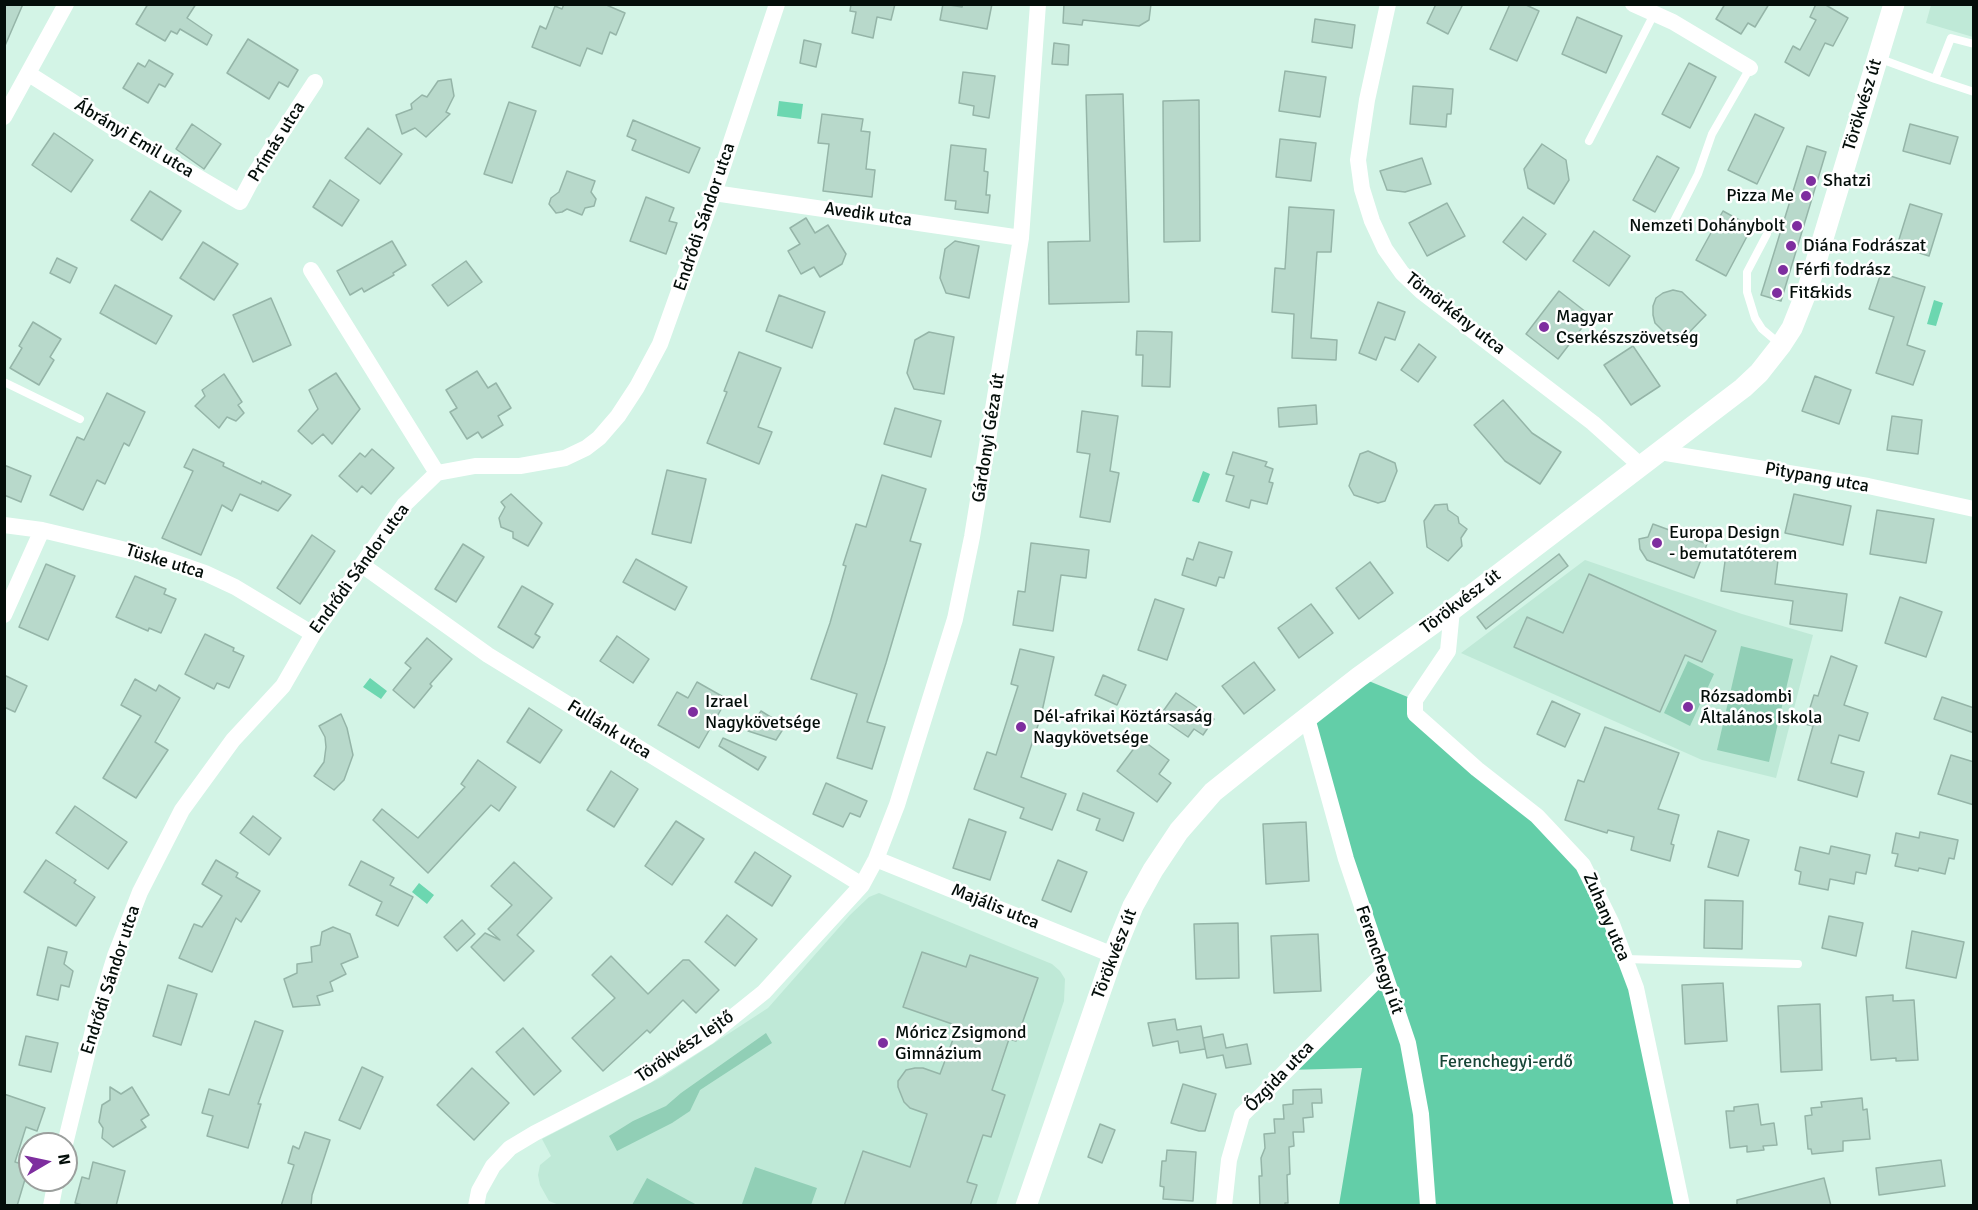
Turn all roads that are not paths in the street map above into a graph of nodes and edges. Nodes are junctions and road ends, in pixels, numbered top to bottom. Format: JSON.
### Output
{"nodes":[{"id":1,"x":66,"y":4,"type":"edge"},
{"id":2,"x":777,"y":4,"type":"edge"},
{"id":3,"x":1038,"y":4,"type":"edge"},
{"id":4,"x":1388,"y":4,"type":"edge"},
{"id":5,"x":1633,"y":4,"type":"edge"},
{"id":6,"x":1894,"y":4,"type":"edge"},
{"id":7,"x":1654,"y":14,"type":"junction"},
{"id":8,"x":1974,"y":44,"type":"edge"},
{"id":9,"x":1878,"y":57,"type":"junction"},
{"id":10,"x":1750,"y":68,"type":"joint"},
{"id":11,"x":29,"y":74,"type":"junction"},
{"id":12,"x":1935,"y":79,"type":"junction"},
{"id":13,"x":315,"y":82,"type":"dead end"},
{"id":14,"x":1974,"y":92,"type":"edge"},
{"id":15,"x":4,"y":117,"type":"edge"},
{"id":16,"x":1589,"y":141,"type":"dead end"},
{"id":17,"x":714,"y":193,"type":"junction"},
{"id":18,"x":240,"y":202,"type":"joint"},
{"id":19,"x":1672,"y":225,"type":"dead end"},
{"id":20,"x":1767,"y":234,"type":"dead end"},
{"id":21,"x":1021,"y":238,"type":"junction"},
{"id":22,"x":311,"y":270,"type":"dead end"},
{"id":23,"x":1781,"y":345,"type":"junction"},
{"id":24,"x":4,"y":382,"type":"edge"},
{"id":25,"x":80,"y":418,"type":"dead end"},
{"id":26,"x":1660,"y":452,"type":"junction"},
{"id":27,"x":1641,"y":466,"type":"junction"},
{"id":28,"x":437,"y":473,"type":"junction"},
{"id":29,"x":1974,"y":509,"type":"edge"},
{"id":30,"x":4,"y":525,"type":"edge"},
{"id":31,"x":42,"y":530,"type":"junction"},
{"id":32,"x":362,"y":565,"type":"junction"},
{"id":33,"x":1452,"y":610,"type":"junction"},
{"id":34,"x":4,"y":615,"type":"edge"},
{"id":35,"x":313,"y":634,"type":"junction"},
{"id":36,"x":1307,"y":718,"type":"junction"},
{"id":37,"x":876,"y":860,"type":"junction"},
{"id":38,"x":862,"y":885,"type":"junction"},
{"id":39,"x":1113,"y":955,"type":"junction"},
{"id":40,"x":1625,"y":959,"type":"junction"},
{"id":41,"x":1798,"y":964,"type":"dead end"},
{"id":42,"x":1384,"y":973,"type":"junction"},
{"id":43,"x":68,"y":1132,"type":"edge"},
{"id":44,"x":1682,"y":1203,"type":"edge"},
{"id":45,"x":476,"y":1206,"type":"edge"},
{"id":46,"x":1026,"y":1206,"type":"edge"},
{"id":47,"x":1224,"y":1206,"type":"edge"},
{"id":48,"x":1428,"y":1206,"type":"edge"}],
"edges":[{"from":1,"to":11,"type":"street"},
{"from":2,"to":17,"type":"street","name":"Endrődi Sándor utca"},
{"from":3,"to":21,"type":"street","name":"Gárdonyi Géza út"},
{"from":4,"to":27,"type":"street","name":"Tömörkény utca"},
{"from":5,"to":7,"type":"street"},
{"from":6,"to":9,"type":"street","name":"Törökvész út"},
{"from":7,"to":10,"type":"street"},
{"from":7,"to":16,"type":"lane"},
{"from":8,"to":12,"type":"lane"},
{"from":9,"to":12,"type":"lane"},
{"from":9,"to":23,"type":"street","name":"Törökvész út"},
{"from":10,"to":19,"type":"lane"},
{"from":11,"to":15,"type":"street"},
{"from":11,"to":18,"type":"street","name":"Ábrányi Emil utca"},
{"from":12,"to":14,"type":"lane"},
{"from":13,"to":18,"type":"street","name":"Prímás utca"},
{"from":17,"to":21,"type":"street","name":"Avedik utca"},
{"from":17,"to":28,"type":"street","name":"Endrődi Sándor utca"},
{"from":20,"to":23,"type":"lane"},
{"from":21,"to":37,"type":"street","name":"Gárdonyi Géza út"},
{"from":22,"to":28,"type":"street"},
{"from":23,"to":26,"type":"street","name":"Törökvész út"},
{"from":24,"to":25,"type":"lane"},
{"from":26,"to":27,"type":"street","name":"Törökvész út"},
{"from":26,"to":29,"type":"street","name":"Pitypang utca"},
{"from":27,"to":33,"type":"street","name":"Törökvész út"},
{"from":28,"to":32,"type":"street","name":"Endrődi Sándor utca"},
{"from":30,"to":31,"type":"street","name":"Tüske utca"},
{"from":31,"to":34,"type":"street"},
{"from":31,"to":35,"type":"street","name":"Tüske utca"},
{"from":32,"to":35,"type":"street","name":"Endrődi Sándor utca"},
{"from":32,"to":38,"type":"street","name":"Fullánk utca"},
{"from":33,"to":36,"type":"street","name":"Törökvész út"},
{"from":33,"to":40,"type":"street","name":"Zuhany utca"},
{"from":35,"to":43,"type":"street","name":"Endrődi Sándor utca"},
{"from":36,"to":39,"type":"street","name":"Törökvész út"},
{"from":36,"to":42,"type":"street","name":"Ferenchegyi út"},
{"from":37,"to":38,"type":"street","name":"Törökvész lejtő"},
{"from":37,"to":39,"type":"street","name":"Majális utca"},
{"from":38,"to":45,"type":"street","name":"Törökvész lejtő"},
{"from":39,"to":46,"type":"street","name":"Törökvész út"},
{"from":40,"to":41,"type":"lane"},
{"from":40,"to":44,"type":"street","name":"Zuhany utca"},
{"from":42,"to":47,"type":"street","name":"Őzgida utca"},
{"from":42,"to":48,"type":"street","name":"Ferenchegyi út"}]}
